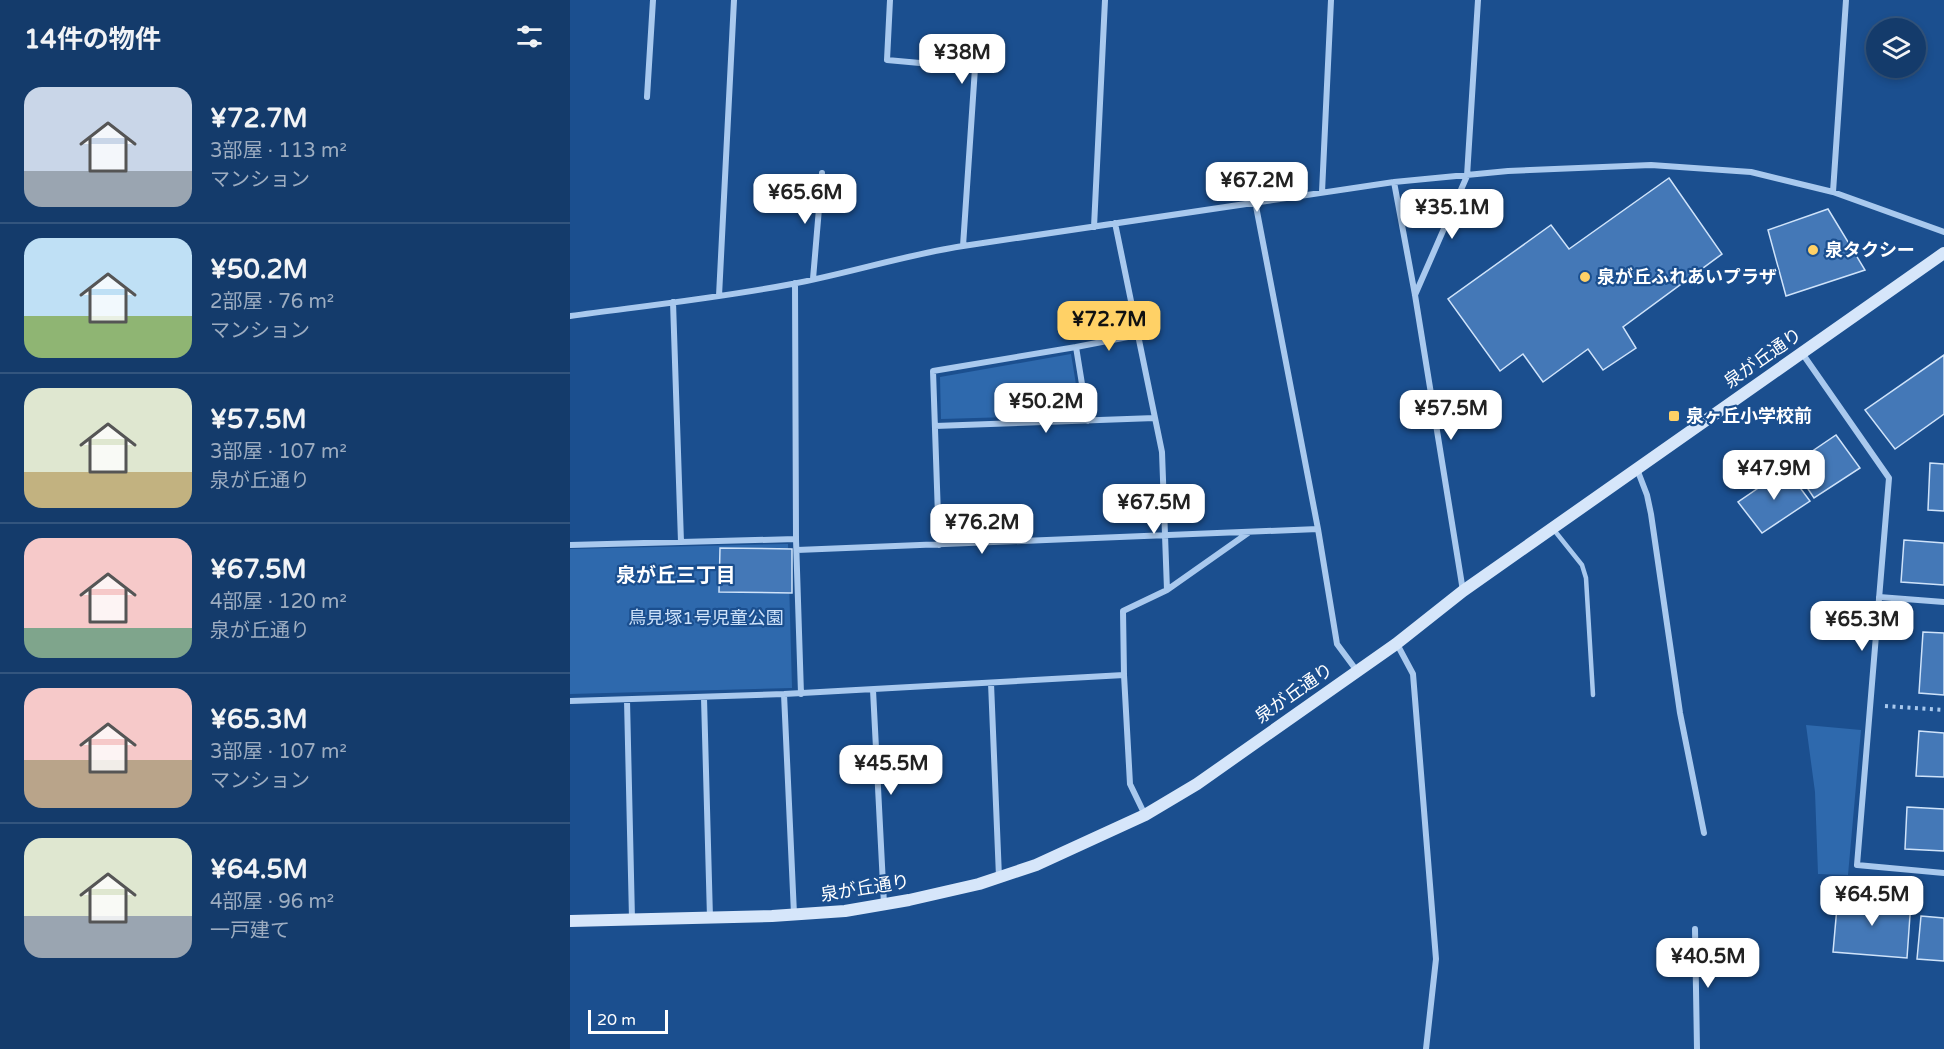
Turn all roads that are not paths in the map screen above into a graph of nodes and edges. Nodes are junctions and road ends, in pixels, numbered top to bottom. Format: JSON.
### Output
{"nodes":[{"id":1,"x":652,"y":0,"type":"edge"},
{"id":2,"x":734,"y":0,"type":"edge"},
{"id":3,"x":890,"y":0,"type":"edge"},
{"id":4,"x":1105,"y":0,"type":"edge"},
{"id":5,"x":1330,"y":0,"type":"edge"},
{"id":6,"x":1478,"y":0,"type":"edge"},
{"id":7,"x":1846,"y":0,"type":"edge"},
{"id":8,"x":647,"y":97,"type":"dead end"},
{"id":9,"x":822,"y":173,"type":"dead end"},
{"id":10,"x":1467,"y":176,"type":"junction"},
{"id":11,"x":1394,"y":182,"type":"junction"},
{"id":12,"x":1322,"y":192,"type":"junction"},
{"id":13,"x":1833,"y":192,"type":"junction"},
{"id":14,"x":1255,"y":201,"type":"junction"},
{"id":15,"x":1115,"y":223,"type":"junction"},
{"id":16,"x":1094,"y":227,"type":"junction"},
{"id":17,"x":1944,"y":232,"type":"edge"},
{"id":18,"x":963,"y":246,"type":"junction"},
{"id":19,"x":1944,"y":253,"type":"edge"},
{"id":20,"x":813,"y":279,"type":"junction"},
{"id":21,"x":795,"y":283,"type":"junction"},
{"id":22,"x":1415,"y":295,"type":"junction"},
{"id":23,"x":719,"y":296,"type":"junction"},
{"id":24,"x":673,"y":302,"type":"junction"},
{"id":25,"x":570,"y":316,"type":"edge"},
{"id":26,"x":1138,"y":335,"type":"junction"},
{"id":27,"x":1076,"y":346,"type":"junction"},
{"id":28,"x":1802,"y":353,"type":"junction"},
{"id":29,"x":1155,"y":418,"type":"junction"},
{"id":30,"x":1088,"y":421,"type":"junction"},
{"id":31,"x":935,"y":426,"type":"junction"},
{"id":32,"x":1637,"y":469,"type":"junction"},
{"id":33,"x":1552,"y":528,"type":"junction"},
{"id":34,"x":1318,"y":529,"type":"junction"},
{"id":35,"x":1249,"y":532,"type":"junction"},
{"id":36,"x":1166,"y":536,"type":"junction"},
{"id":37,"x":796,"y":538,"type":"junction"},
{"id":38,"x":681,"y":542,"type":"junction"},
{"id":39,"x":570,"y":545,"type":"edge"},
{"id":40,"x":939,"y":545,"type":"junction"},
{"id":41,"x":797,"y":550,"type":"junction"},
{"id":42,"x":1167,"y":590,"type":"junction"},
{"id":43,"x":1463,"y":591,"type":"junction"},
{"id":44,"x":1879,"y":597,"type":"junction"},
{"id":45,"x":1944,"y":602,"type":"edge"},
{"id":46,"x":1396,"y":644,"type":"junction"},
{"id":47,"x":1357,"y":670,"type":"junction"},
{"id":48,"x":1124,"y":675,"type":"junction"},
{"id":49,"x":991,"y":683,"type":"junction"},
{"id":50,"x":873,"y":690,"type":"junction"},
{"id":51,"x":784,"y":694,"type":"junction"},
{"id":52,"x":801,"y":694,"type":"junction"},
{"id":53,"x":1593,"y":695,"type":"dead end"},
{"id":54,"x":704,"y":698,"type":"junction"},
{"id":55,"x":627,"y":700,"type":"junction"},
{"id":56,"x":570,"y":701,"type":"edge"},
{"id":57,"x":1145,"y":815,"type":"junction"},
{"id":58,"x":1704,"y":834,"type":"dead end"},
{"id":59,"x":1944,"y":873,"type":"edge"},
{"id":60,"x":999,"y":878,"type":"junction"},
{"id":61,"x":884,"y":904,"type":"junction"},
{"id":62,"x":794,"y":915,"type":"junction"},
{"id":63,"x":710,"y":918,"type":"junction"},
{"id":64,"x":632,"y":920,"type":"junction"},
{"id":65,"x":570,"y":921,"type":"edge"},
{"id":66,"x":1695,"y":929,"type":"dead end"},
{"id":67,"x":1426,"y":1049,"type":"edge"},
{"id":68,"x":1696,"y":1049,"type":"edge"}],
"edges":[{"from":1,"to":8,"type":"street"},
{"from":2,"to":23,"type":"street"},
{"from":3,"to":18,"type":"street"},
{"from":4,"to":16,"type":"street"},
{"from":5,"to":12,"type":"street"},
{"from":6,"to":10,"type":"street"},
{"from":7,"to":13,"type":"street"},
{"from":9,"to":20,"type":"street"},
{"from":10,"to":11,"type":"street"},
{"from":10,"to":13,"type":"street"},
{"from":10,"to":22,"type":"street"},
{"from":11,"to":12,"type":"street"},
{"from":11,"to":22,"type":"street"},
{"from":12,"to":14,"type":"street"},
{"from":13,"to":17,"type":"street"},
{"from":14,"to":15,"type":"street"},
{"from":14,"to":34,"type":"street"},
{"from":15,"to":16,"type":"street"},
{"from":15,"to":26,"type":"street"},
{"from":16,"to":18,"type":"street"},
{"from":18,"to":20,"type":"street"},
{"from":19,"to":28,"type":"street","name":"泉が丘通り"},
{"from":20,"to":21,"type":"street"},
{"from":21,"to":23,"type":"street"},
{"from":21,"to":37,"type":"street"},
{"from":22,"to":43,"type":"street"},
{"from":23,"to":24,"type":"street"},
{"from":24,"to":25,"type":"street"},
{"from":24,"to":38,"type":"street"},
{"from":26,"to":27,"type":"street"},
{"from":26,"to":29,"type":"street"},
{"from":27,"to":30,"type":"street"},
{"from":27,"to":31,"type":"street"},
{"from":28,"to":32,"type":"street","name":"泉が丘通り"},
{"from":28,"to":44,"type":"street"},
{"from":29,"to":30,"type":"street"},
{"from":29,"to":36,"type":"street"},
{"from":30,"to":31,"type":"street"},
{"from":31,"to":40,"type":"street"},
{"from":32,"to":33,"type":"street","name":"泉が丘通り"},
{"from":32,"to":58,"type":"street"},
{"from":33,"to":43,"type":"street","name":"泉が丘通り"},
{"from":33,"to":53,"type":"lane"},
{"from":34,"to":35,"type":"street"},
{"from":34,"to":47,"type":"street"},
{"from":35,"to":36,"type":"street"},
{"from":35,"to":42,"type":"street"},
{"from":36,"to":40,"type":"street"},
{"from":36,"to":42,"type":"street"},
{"from":37,"to":38,"type":"street"},
{"from":37,"to":41,"type":"street"},
{"from":38,"to":39,"type":"street"},
{"from":40,"to":41,"type":"street"},
{"from":41,"to":52,"type":"street"},
{"from":42,"to":48,"type":"street"},
{"from":43,"to":46,"type":"street","name":"泉が丘通り"},
{"from":44,"to":45,"type":"street"},
{"from":44,"to":59,"type":"street"},
{"from":46,"to":47,"type":"street","name":"泉が丘通り"},
{"from":46,"to":67,"type":"street"},
{"from":47,"to":57,"type":"street","name":"泉が丘通り"},
{"from":48,"to":49,"type":"street"},
{"from":48,"to":57,"type":"street"},
{"from":49,"to":50,"type":"street"},
{"from":49,"to":60,"type":"street"},
{"from":50,"to":52,"type":"street"},
{"from":50,"to":61,"type":"street"},
{"from":51,"to":52,"type":"street"},
{"from":51,"to":54,"type":"street"},
{"from":51,"to":62,"type":"street"},
{"from":54,"to":55,"type":"street"},
{"from":54,"to":63,"type":"street"},
{"from":55,"to":56,"type":"street"},
{"from":55,"to":64,"type":"street"},
{"from":57,"to":60,"type":"street","name":"泉が丘通り"},
{"from":60,"to":61,"type":"street","name":"泉が丘通り"},
{"from":61,"to":62,"type":"street","name":"泉が丘通り"},
{"from":62,"to":63,"type":"street","name":"泉が丘通り"},
{"from":63,"to":64,"type":"street","name":"泉が丘通り"},
{"from":64,"to":65,"type":"street","name":"泉が丘通り"},
{"from":66,"to":68,"type":"street"}]}
